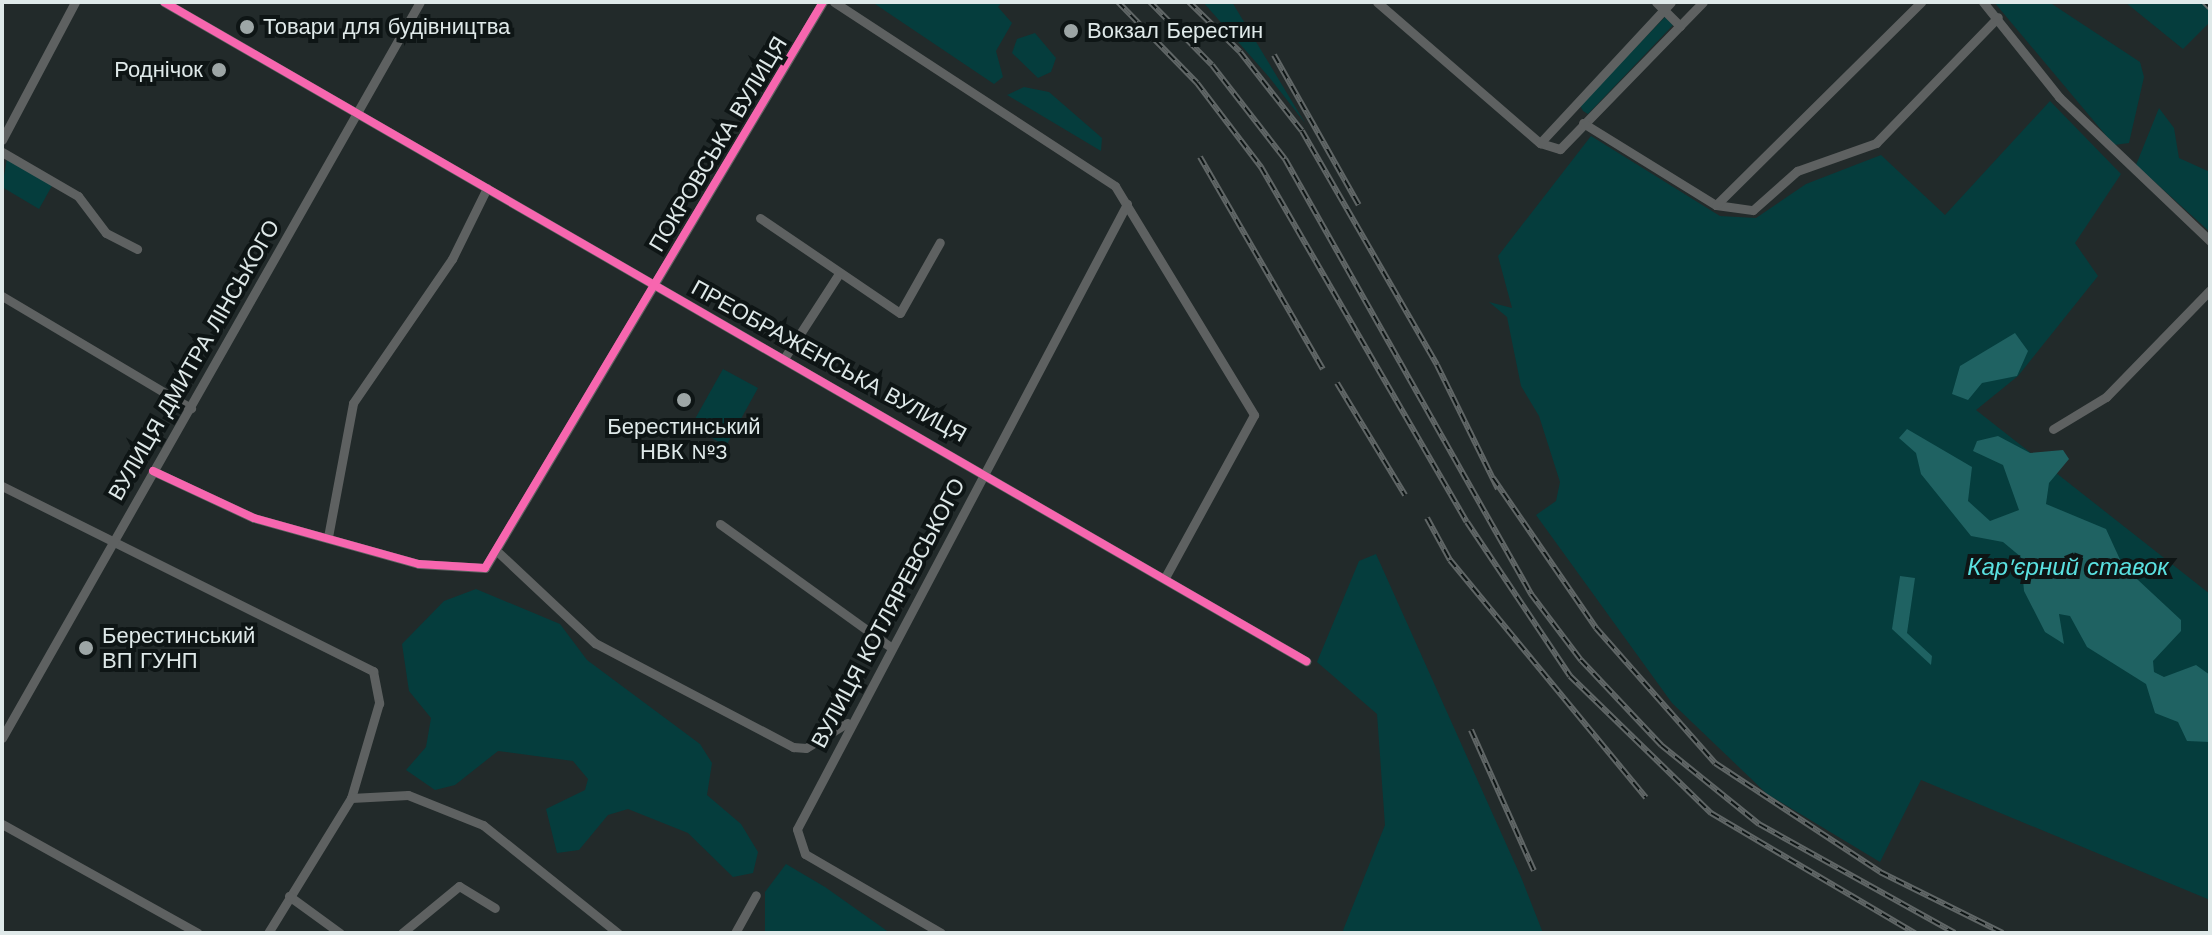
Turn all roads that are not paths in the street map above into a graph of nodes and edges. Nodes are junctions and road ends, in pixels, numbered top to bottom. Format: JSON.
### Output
{"nodes":[{"id":1,"x":75,"y":2,"type":"edge"},
{"id":2,"x":164,"y":2,"type":"edge"},
{"id":3,"x":420,"y":2,"type":"edge"},
{"id":4,"x":823,"y":2,"type":"edge"},
{"id":5,"x":834,"y":2,"type":"edge"},
{"id":6,"x":1377,"y":2,"type":"edge"},
{"id":7,"x":1656,"y":2,"type":"edge"},
{"id":8,"x":1671,"y":2,"type":"edge"},
{"id":9,"x":1703,"y":2,"type":"edge"},
{"id":10,"x":1921,"y":2,"type":"edge"},
{"id":11,"x":1983,"y":2,"type":"edge"},
{"id":12,"x":1664,"y":10,"type":"junction"},
{"id":13,"x":1998,"y":17,"type":"junction"},
{"id":14,"x":1680,"y":26,"type":"junction"},
{"id":15,"x":355,"y":111,"type":"junction"},
{"id":16,"x":1583,"y":123,"type":"junction"},
{"id":17,"x":2,"y":140,"type":"edge"},
{"id":18,"x":1540,"y":143,"type":"junction"},
{"id":19,"x":2,"y":152,"type":"edge"},
{"id":20,"x":487,"y":188,"type":"junction"},
{"id":21,"x":1127,"y":204,"type":"junction"},
{"id":22,"x":1716,"y":205,"type":"junction"},
{"id":23,"x":760,"y":218,"type":"dead end"},
{"id":24,"x":2210,"y":241,"type":"edge"},
{"id":25,"x":940,"y":242,"type":"dead end"},
{"id":26,"x":137,"y":249,"type":"dead end"},
{"id":27,"x":838,"y":275,"type":"junction"},
{"id":28,"x":657,"y":285,"type":"junction"},
{"id":29,"x":2210,"y":290,"type":"edge"},
{"id":30,"x":2,"y":296,"type":"edge"},
{"id":31,"x":785,"y":357,"type":"junction"},
{"id":32,"x":191,"y":408,"type":"junction"},
{"id":33,"x":2053,"y":429,"type":"dead end"},
{"id":34,"x":985,"y":470,"type":"junction"},
{"id":35,"x":153,"y":471,"type":"junction"},
{"id":36,"x":2,"y":486,"type":"edge"},
{"id":37,"x":720,"y":524,"type":"dead end"},
{"id":38,"x":328,"y":537,"type":"junction"},
{"id":39,"x":112,"y":542,"type":"junction"},
{"id":40,"x":499,"y":553,"type":"junction"},
{"id":41,"x":1166,"y":576,"type":"junction"},
{"id":42,"x":888,"y":645,"type":"junction"},
{"id":43,"x":1306,"y":661,"type":"dead end"},
{"id":44,"x":849,"y":722,"type":"junction"},
{"id":45,"x":2,"y":738,"type":"edge"},
{"id":46,"x":351,"y":798,"type":"junction"},
{"id":47,"x":2,"y":824,"type":"edge"},
{"id":48,"x":756,"y":895,"type":"dead end"},
{"id":49,"x":289,"y":896,"type":"junction"},
{"id":50,"x":495,"y":908,"type":"dead end"},
{"id":51,"x":198,"y":933,"type":"edge"},
{"id":52,"x":268,"y":933,"type":"edge"},
{"id":53,"x":340,"y":933,"type":"edge"},
{"id":54,"x":402,"y":933,"type":"edge"},
{"id":55,"x":618,"y":933,"type":"edge"},
{"id":56,"x":735,"y":933,"type":"edge"},
{"id":57,"x":941,"y":933,"type":"edge"}],
"edges":[{"from":1,"to":17,"type":"street"},
{"from":2,"to":15,"type":"street","name":"ПРЕОБРАЖЕНСЬКА ВУЛИЦЯ"},
{"from":3,"to":15,"type":"street","name":"ВУЛИЦЯ ДМИТРА ЛІНСЬКОГО"},
{"from":4,"to":28,"type":"street","name":"ПОКРОВСЬКА ВУЛИЦЯ"},
{"from":5,"to":21,"type":"street"},
{"from":6,"to":18,"type":"street"},
{"from":7,"to":12,"type":"street"},
{"from":8,"to":12,"type":"street"},
{"from":9,"to":14,"type":"street"},
{"from":10,"to":22,"type":"street"},
{"from":11,"to":13,"type":"street"},
{"from":12,"to":14,"type":"street"},
{"from":12,"to":18,"type":"street"},
{"from":13,"to":22,"type":"street"},
{"from":13,"to":24,"type":"street"},
{"from":14,"to":16,"type":"street"},
{"from":15,"to":20,"type":"street","name":"ПРЕОБРАЖЕНСЬКА ВУЛИЦЯ"},
{"from":15,"to":32,"type":"street","name":"ВУЛИЦЯ ДМИТРА ЛІНСЬКОГО"},
{"from":16,"to":18,"type":"street"},
{"from":16,"to":22,"type":"street"},
{"from":19,"to":26,"type":"street"},
{"from":20,"to":28,"type":"street","name":"ПРЕОБРАЖЕНСЬКА ВУЛИЦЯ"},
{"from":20,"to":38,"type":"street"},
{"from":21,"to":34,"type":"street","name":"ВУЛИЦЯ КОТЛЯРЕВСЬКОГО"},
{"from":21,"to":41,"type":"street"},
{"from":23,"to":27,"type":"street"},
{"from":25,"to":27,"type":"street"},
{"from":27,"to":31,"type":"street"},
{"from":28,"to":31,"type":"street","name":"ПРЕОБРАЖЕНСЬКА ВУЛИЦЯ"},
{"from":28,"to":40,"type":"street","name":"ПОКРОВСЬКА ВУЛИЦЯ"},
{"from":29,"to":33,"type":"street"},
{"from":30,"to":32,"type":"street"},
{"from":31,"to":34,"type":"street","name":"ПРЕОБРАЖЕНСЬКА ВУЛИЦЯ"},
{"from":32,"to":35,"type":"street","name":"ВУЛИЦЯ ДМИТРА ЛІНСЬКОГО"},
{"from":34,"to":41,"type":"street","name":"ПРЕОБРАЖЕНСЬКА ВУЛИЦЯ"},
{"from":34,"to":42,"type":"street","name":"ВУЛИЦЯ КОТЛЯРЕВСЬКОГО"},
{"from":35,"to":38,"type":"street"},
{"from":35,"to":39,"type":"street","name":"ВУЛИЦЯ ДМИТРА ЛІНСЬКОГО"},
{"from":36,"to":39,"type":"street"},
{"from":37,"to":42,"type":"street"},
{"from":38,"to":40,"type":"street"},
{"from":39,"to":45,"type":"street","name":"ВУЛИЦЯ ДМИТРА ЛІНСЬКОГО"},
{"from":39,"to":46,"type":"street"},
{"from":40,"to":44,"type":"street"},
{"from":41,"to":43,"type":"street","name":"ПРЕОБРАЖЕНСЬКА ВУЛИЦЯ"},
{"from":42,"to":44,"type":"street","name":"ВУЛИЦЯ КОТЛЯРЕВСЬКОГО"},
{"from":44,"to":57,"type":"street","name":"ВУЛИЦЯ КОТЛЯРЕВСЬКОГО"},
{"from":46,"to":49,"type":"street"},
{"from":46,"to":55,"type":"street"},
{"from":47,"to":51,"type":"street"},
{"from":48,"to":56,"type":"street"},
{"from":49,"to":52,"type":"street"},
{"from":49,"to":53,"type":"street"},
{"from":50,"to":54,"type":"street"}]}
